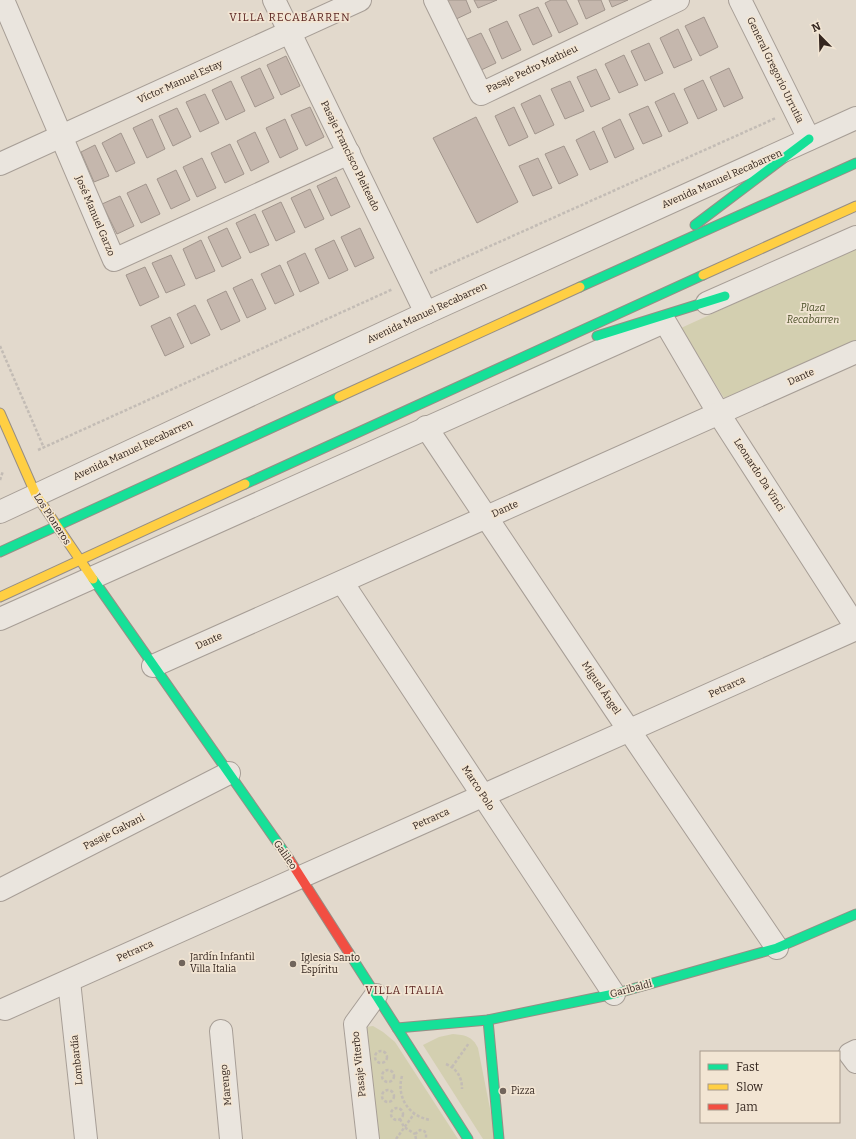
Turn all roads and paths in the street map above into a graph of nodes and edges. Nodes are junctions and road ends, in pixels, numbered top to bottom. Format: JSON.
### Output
{"nodes":[{"id":1,"x":274,"y":0,"type":"edge"},
{"id":2,"x":360,"y":0,"type":"edge"},
{"id":3,"x":435,"y":0,"type":"edge"},
{"id":4,"x":678,"y":0,"type":"edge"},
{"id":5,"x":740,"y":0,"type":"edge"},
{"id":6,"x":7,"y":1,"type":"edge"},
{"id":7,"x":290,"y":32,"type":"junction"},
{"id":8,"x":856,"y":118,"type":"edge"},
{"id":9,"x":61,"y":136,"type":"junction"},
{"id":10,"x":809,"y":139,"type":"junction"},
{"id":11,"x":348,"y":153,"type":"junction"},
{"id":12,"x":856,"y":163,"type":"edge"},
{"id":13,"x":0,"y":164,"type":"edge"},
{"id":14,"x":856,"y":206,"type":"edge"},
{"id":15,"x":856,"y":237,"type":"edge"},
{"id":16,"x":663,"y":249,"type":"junction"},
{"id":17,"x":725,"y":296,"type":"junction"},
{"id":18,"x":426,"y":313,"type":"junction"},
{"id":19,"x":665,"y":322,"type":"junction"},
{"id":20,"x":592,"y":338,"type":"dead end"},
{"id":21,"x":577,"y":342,"type":"dead end"},
{"id":22,"x":0,"y":346,"type":"edge"},
{"id":23,"x":856,"y":352,"type":"edge"},
{"id":24,"x":503,"y":366,"type":"junction"},
{"id":25,"x":0,"y":412,"type":"edge"},
{"id":26,"x":719,"y":414,"type":"junction"},
{"id":27,"x":426,"y":427,"type":"junction"},
{"id":28,"x":44,"y":448,"type":"dead end"},
{"id":29,"x":36,"y":495,"type":"junction"},
{"id":30,"x":1,"y":508,"type":"edge"},
{"id":31,"x":487,"y":517,"type":"junction"},
{"id":32,"x":56,"y":526,"type":"junction"},
{"id":33,"x":0,"y":552,"type":"edge"},
{"id":34,"x":86,"y":569,"type":"junction"},
{"id":35,"x":342,"y":582,"type":"junction"},
{"id":36,"x":0,"y":597,"type":"edge"},
{"id":37,"x":0,"y":619,"type":"edge"},
{"id":38,"x":856,"y":628,"type":"edge"},
{"id":39,"x":153,"y":666,"type":"junction"},
{"id":40,"x":629,"y":731,"type":"junction"},
{"id":41,"x":229,"y":773,"type":"junction"},
{"id":42,"x":483,"y":796,"type":"junction"},
{"id":43,"x":300,"y":878,"type":"junction"},
{"id":44,"x":0,"y":890,"type":"edge"},
{"id":45,"x":856,"y":914,"type":"edge"},
{"id":46,"x":777,"y":948,"type":"junction"},
{"id":47,"x":68,"y":981,"type":"junction"},
{"id":48,"x":614,"y":994,"type":"junction"},
{"id":49,"x":376,"y":995,"type":"junction"},
{"id":50,"x":5,"y":1009,"type":"dead end"},
{"id":51,"x":488,"y":1020,"type":"junction"},
{"id":52,"x":397,"y":1028,"type":"junction"},
{"id":53,"x":221,"y":1031,"type":"dead end"},
{"id":54,"x":465,"y":1040,"type":"dead end"},
{"id":55,"x":856,"y":1051,"type":"edge"},
{"id":56,"x":856,"y":1062,"type":"edge"},
{"id":57,"x":452,"y":1067,"type":"dead end"},
{"id":58,"x":388,"y":1070,"type":"joint"},
{"id":59,"x":403,"y":1074,"type":"dead end"},
{"id":60,"x":401,"y":1092,"type":"junction"},
{"id":61,"x":394,"y":1093,"type":"junction"},
{"id":62,"x":414,"y":1114,"type":"junction"},
{"id":63,"x":400,"y":1119,"type":"junction"},
{"id":64,"x":438,"y":1120,"type":"dead end"},
{"id":65,"x":404,"y":1128,"type":"junction"},
{"id":66,"x":415,"y":1134,"type":"junction"},
{"id":67,"x":86,"y":1139,"type":"edge"},
{"id":68,"x":231,"y":1139,"type":"edge"},
{"id":69,"x":368,"y":1139,"type":"edge"},
{"id":70,"x":396,"y":1139,"type":"edge"},
{"id":71,"x":416,"y":1139,"type":"edge"},
{"id":72,"x":426,"y":1139,"type":"edge"},
{"id":73,"x":468,"y":1139,"type":"edge"},
{"id":74,"x":499,"y":1139,"type":"edge"}],
"edges":[{"from":1,"to":7,"type":"street","name":"Pasaje Francisco Pleiteado"},
{"from":2,"to":7,"type":"street","name":"Víctor Manuel Estay"},
{"from":3,"to":4,"type":"street","name":"Pasaje Pedro Mathieu"},
{"from":5,"to":10,"type":"street","name":"General Gregorio Urrutia"},
{"from":6,"to":9,"type":"street","name":"José Manuel Garzo"},
{"from":7,"to":9,"type":"street","name":"Víctor Manuel Estay"},
{"from":7,"to":11,"type":"street","name":"Pasaje Francisco Pleiteado"},
{"from":8,"to":10,"type":"street","name":"Avenida Manuel Recabarren"},
{"from":9,"to":11,"type":"street","name":"José Manuel Garzo"},
{"from":9,"to":13,"type":"street","name":"Víctor Manuel Estay"},
{"from":10,"to":16,"type":"main road"},
{"from":10,"to":18,"type":"street","name":"Avenida Manuel Recabarren"},
{"from":11,"to":18,"type":"street","name":"Pasaje Francisco Pleiteado"},
{"from":12,"to":16,"type":"main road"},
{"from":14,"to":24,"type":"main road"},
{"from":15,"to":17,"type":"street"},
{"from":16,"to":32,"type":"main road"},
{"from":17,"to":19,"type":"street"},
{"from":17,"to":20,"type":"main road"},
{"from":18,"to":29,"type":"street","name":"Avenida Manuel Recabarren"},
{"from":19,"to":26,"type":"street","name":"Leonardo Da Vinci"},
{"from":19,"to":27,"type":"street"},
{"from":21,"to":24,"type":"main road"},
{"from":22,"to":28,"type":"path"},
{"from":23,"to":26,"type":"street","name":"Dante"},
{"from":24,"to":34,"type":"main road"},
{"from":25,"to":29,"type":"main road","name":"Los Pioneros"},
{"from":26,"to":31,"type":"street","name":"Dante"},
{"from":26,"to":38,"type":"street","name":"Leonardo Da Vinci"},
{"from":27,"to":31,"type":"street","name":"Miguel Ángel"},
{"from":27,"to":34,"type":"street"},
{"from":29,"to":30,"type":"street","name":"Avenida Manuel Recabarren"},
{"from":29,"to":32,"type":"main road","name":"Los Pioneros"},
{"from":31,"to":35,"type":"street","name":"Dante"},
{"from":31,"to":40,"type":"street","name":"Miguel Ángel"},
{"from":32,"to":33,"type":"main road"},
{"from":32,"to":34,"type":"main road","name":"Los Pioneros"},
{"from":34,"to":36,"type":"main road"},
{"from":34,"to":37,"type":"street"},
{"from":34,"to":39,"type":"main road","name":"Galileo"},
{"from":35,"to":39,"type":"street","name":"Dante"},
{"from":35,"to":42,"type":"street","name":"Marco Polo"},
{"from":38,"to":40,"type":"street","name":"Petrarca"},
{"from":39,"to":41,"type":"main road","name":"Galileo"},
{"from":40,"to":42,"type":"street","name":"Petrarca"},
{"from":40,"to":46,"type":"street","name":"Miguel Ángel"},
{"from":41,"to":43,"type":"main road","name":"Galileo"},
{"from":41,"to":44,"type":"street","name":"Pasaje Galvani"},
{"from":42,"to":43,"type":"street","name":"Petrarca"},
{"from":42,"to":48,"type":"street","name":"Marco Polo"},
{"from":43,"to":47,"type":"street","name":"Petrarca"},
{"from":43,"to":49,"type":"main road","name":"Galileo"},
{"from":45,"to":46,"type":"main road","name":"Garibaldi"},
{"from":46,"to":48,"type":"main road","name":"Garibaldi"},
{"from":47,"to":50,"type":"street","name":"Petrarca"},
{"from":47,"to":67,"type":"street","name":"Lombardía"},
{"from":48,"to":51,"type":"main road","name":"Garibaldi"},
{"from":49,"to":52,"type":"main road","name":"Galileo"},
{"from":49,"to":69,"type":"street","name":"Pasaje Viterbo"},
{"from":51,"to":52,"type":"main road","name":"Garibaldi"},
{"from":51,"to":74,"type":"main road"},
{"from":52,"to":73,"type":"main road","name":"Galileo"},
{"from":53,"to":68,"type":"street","name":"Marengo"},
{"from":54,"to":57,"type":"path"},
{"from":55,"to":56,"type":"street"},
{"from":58,"to":58,"type":"path"},
{"from":59,"to":60,"type":"path"},
{"from":60,"to":61,"type":"path"},
{"from":60,"to":62,"type":"path"},
{"from":61,"to":61,"type":"path"},
{"from":62,"to":64,"type":"path"},
{"from":62,"to":65,"type":"path"},
{"from":63,"to":63,"type":"path"},
{"from":63,"to":65,"type":"path"},
{"from":65,"to":66,"type":"path"},
{"from":65,"to":70,"type":"path"},
{"from":66,"to":71,"type":"path"},
{"from":66,"to":72,"type":"path"}]}
